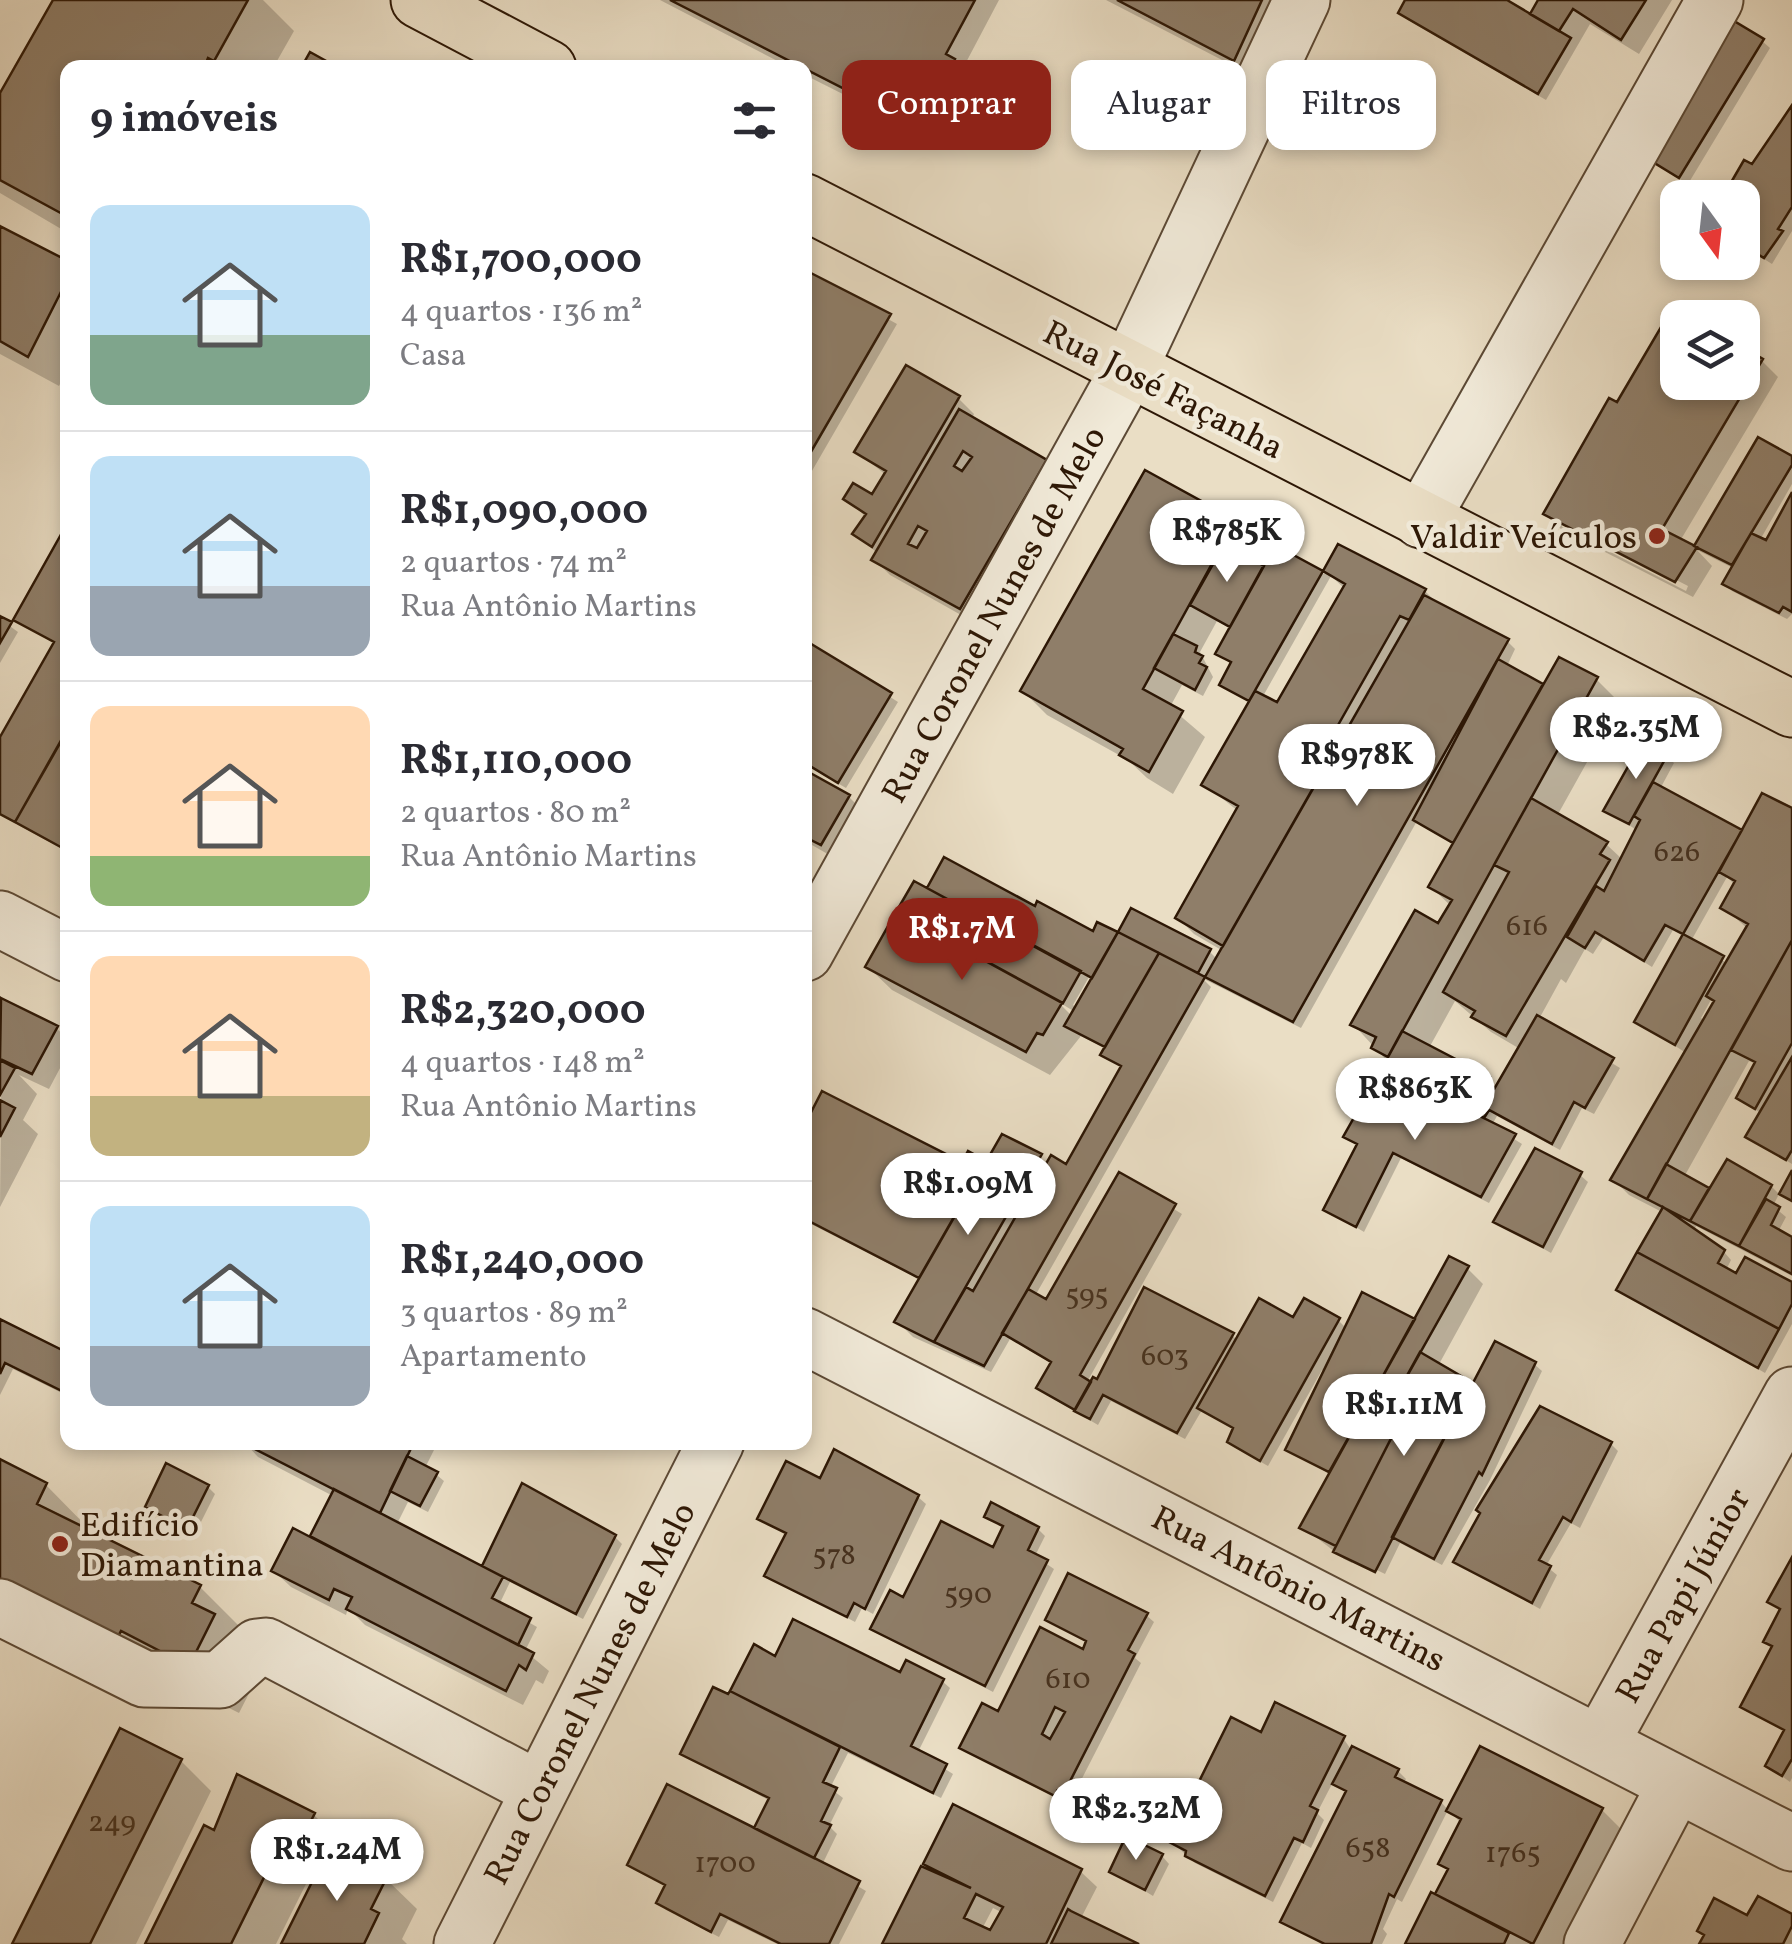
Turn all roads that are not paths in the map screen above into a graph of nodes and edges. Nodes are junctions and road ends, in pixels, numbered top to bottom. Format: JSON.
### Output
{"nodes":[{"id":1,"x":418,"y":0,"type":"edge"},
{"id":2,"x":1302,"y":0,"type":"edge"},
{"id":3,"x":1715,"y":0,"type":"edge"},
{"id":4,"x":533,"y":60,"type":"edge"},
{"id":5,"x":812,"y":206,"type":"edge"},
{"id":6,"x":1128,"y":371,"type":"junction"},
{"id":7,"x":1422,"y":520,"type":"junction"},
{"id":8,"x":1792,"y":709,"type":"edge"},
{"id":9,"x":0,"y":919,"type":"edge"},
{"id":10,"x":812,"y":940,"type":"edge"},
{"id":11,"x":60,"y":950,"type":"edge"},
{"id":12,"x":812,"y":1340,"type":"edge"},
{"id":13,"x":1792,"y":1395,"type":"edge"},
{"id":14,"x":712,"y":1450,"type":"edge"},
{"id":15,"x":0,"y":1607,"type":"edge"},
{"id":16,"x":1601,"y":1742,"type":"junction"},
{"id":17,"x":1676,"y":1784,"type":"junction"},
{"id":18,"x":540,"y":1790,"type":"junction"},
{"id":19,"x":1792,"y":1844,"type":"edge"},
{"id":20,"x":462,"y":1944,"type":"edge"},
{"id":21,"x":1592,"y":1944,"type":"edge"}],
"edges":[{"from":1,"to":4,"type":"main road"},
{"from":2,"to":6,"type":"street","name":"Rua Coronel Nunes de Melo"},
{"from":3,"to":7,"type":"street"},
{"from":5,"to":6,"type":"main road","name":"Rua José Façanha"},
{"from":6,"to":7,"type":"main road","name":"Rua José Façanha"},
{"from":6,"to":10,"type":"street","name":"Rua Coronel Nunes de Melo"},
{"from":7,"to":8,"type":"main road","name":"Rua José Façanha"},
{"from":9,"to":11,"type":"street"},
{"from":12,"to":16,"type":"street","name":"Rua Antônio Martins"},
{"from":13,"to":16,"type":"street","name":"Rua Papi Júnior"},
{"from":14,"to":18,"type":"street","name":"Rua Coronel Nunes de Melo"},
{"from":15,"to":18,"type":"street"},
{"from":16,"to":17,"type":"street","name":"Rua Antônio Martins"},
{"from":17,"to":19,"type":"street","name":"Rua Antônio Martins"},
{"from":17,"to":21,"type":"street"},
{"from":18,"to":20,"type":"street","name":"Rua Coronel Nunes de Melo"}]}
